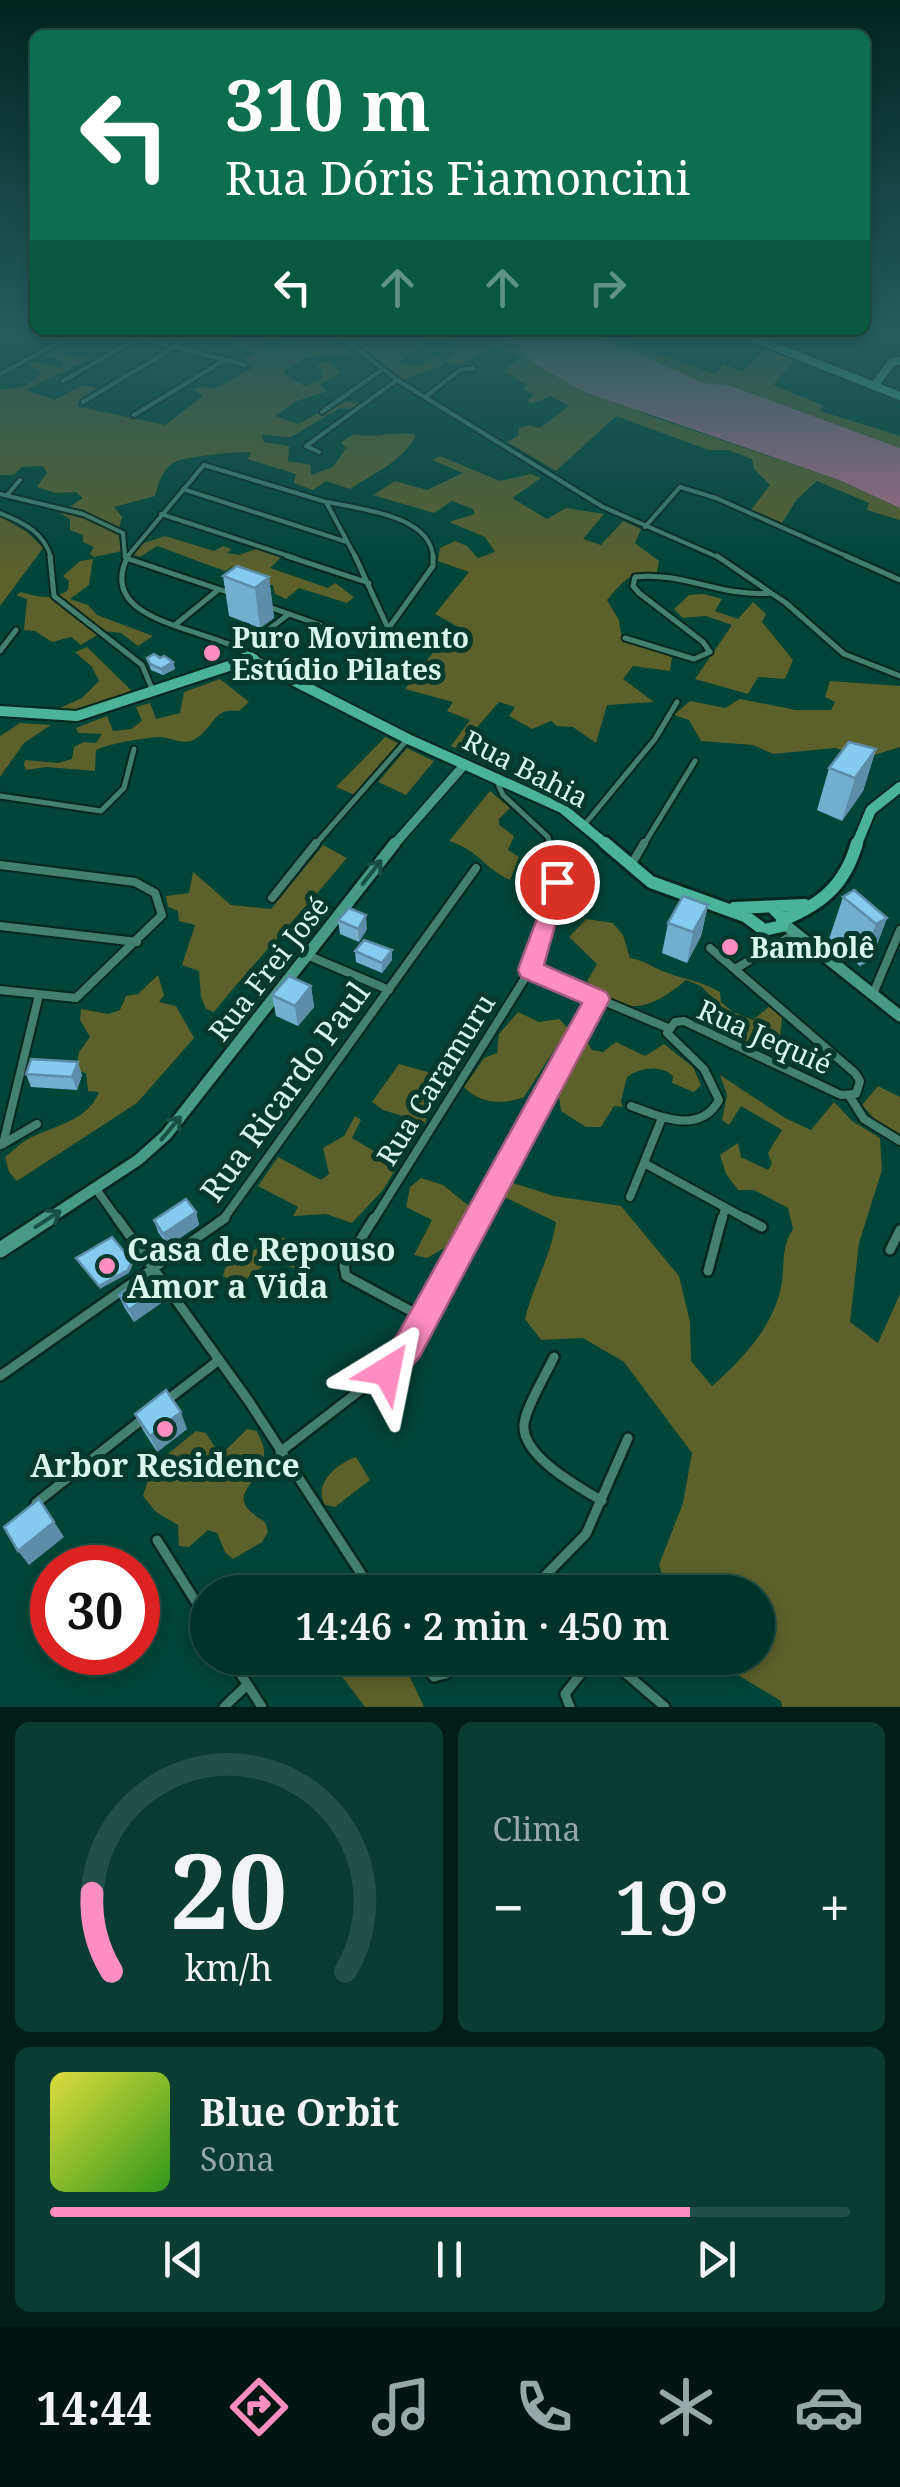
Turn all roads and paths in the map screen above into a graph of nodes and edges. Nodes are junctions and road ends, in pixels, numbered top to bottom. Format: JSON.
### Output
{"nodes":[{"id":1,"x":348,"y":416,"type":"edge"},
{"id":2,"x":455,"y":416,"type":"edge"},
{"id":3,"x":320,"y":452,"type":"dead end"},
{"id":4,"x":20,"y":480,"type":"dead end"},
{"id":5,"x":183,"y":488,"type":"junction"},
{"id":6,"x":4,"y":494,"type":"edge"},
{"id":7,"x":326,"y":502,"type":"junction"},
{"id":8,"x":0,"y":513,"type":"edge"},
{"id":9,"x":161,"y":514,"type":"junction"},
{"id":10,"x":645,"y":527,"type":"junction"},
{"id":11,"x":348,"y":542,"type":"junction"},
{"id":12,"x":126,"y":558,"type":"junction"},
{"id":13,"x":900,"y":580,"type":"edge"},
{"id":14,"x":370,"y":584,"type":"junction"},
{"id":15,"x":219,"y":590,"type":"junction"},
{"id":16,"x":772,"y":593,"type":"junction"},
{"id":17,"x":237,"y":596,"type":"edge"},
{"id":18,"x":254,"y":602,"type":"edge"},
{"id":19,"x":290,"y":614,"type":"junction"},
{"id":20,"x":175,"y":625,"type":"junction"},
{"id":21,"x":387,"y":626,"type":"junction"},
{"id":22,"x":16,"y":630,"type":"dead end"},
{"id":23,"x":625,"y":638,"type":"dead end"},
{"id":24,"x":375,"y":644,"type":"junction"},
{"id":25,"x":243,"y":649,"type":"junction"},
{"id":26,"x":0,"y":651,"type":"edge"},
{"id":27,"x":240,"y":666,"type":"junction"},
{"id":28,"x":256,"y":666,"type":"junction"},
{"id":29,"x":900,"y":676,"type":"edge"},
{"id":30,"x":353,"y":678,"type":"dead end"},
{"id":31,"x":153,"y":692,"type":"junction"},
{"id":32,"x":677,"y":702,"type":"dead end"},
{"id":33,"x":0,"y":711,"type":"edge"},
{"id":34,"x":408,"y":739,"type":"junction"},
{"id":35,"x":134,"y":749,"type":"dead end"},
{"id":36,"x":695,"y":761,"type":"dead end"},
{"id":37,"x":465,"y":764,"type":"junction"},
{"id":38,"x":502,"y":780,"type":"junction"},
{"id":39,"x":900,"y":787,"type":"edge"},
{"id":40,"x":0,"y":796,"type":"edge"},
{"id":41,"x":585,"y":824,"type":"junction"},
{"id":42,"x":0,"y":865,"type":"edge"},
{"id":43,"x":630,"y":866,"type":"junction"},
{"id":44,"x":476,"y":868,"type":"dead end"},
{"id":45,"x":272,"y":898,"type":"dead end"},
{"id":46,"x":754,"y":913,"type":"junction"},
{"id":47,"x":0,"y":926,"type":"edge"},
{"id":48,"x":777,"y":926,"type":"junction"},
{"id":49,"x":900,"y":930,"type":"edge"},
{"id":50,"x":137,"y":942,"type":"junction"},
{"id":51,"x":710,"y":948,"type":"dead end"},
{"id":52,"x":306,"y":955,"type":"junction"},
{"id":53,"x":734,"y":969,"type":"junction"},
{"id":54,"x":530,"y":970,"type":"junction"},
{"id":55,"x":0,"y":990,"type":"edge"},
{"id":56,"x":389,"y":990,"type":"junction"},
{"id":57,"x":39,"y":995,"type":"junction"},
{"id":58,"x":873,"y":995,"type":"junction"},
{"id":59,"x":597,"y":999,"type":"junction"},
{"id":60,"x":900,"y":1016,"type":"edge"},
{"id":61,"x":668,"y":1028,"type":"junction"},
{"id":62,"x":850,"y":1096,"type":"junction"},
{"id":63,"x":632,"y":1106,"type":"dead end"},
{"id":64,"x":662,"y":1118,"type":"junction"},
{"id":65,"x":37,"y":1124,"type":"dead end"},
{"id":66,"x":900,"y":1141,"type":"edge"},
{"id":67,"x":2,"y":1144,"type":"edge"},
{"id":68,"x":644,"y":1162,"type":"junction"},
{"id":69,"x":96,"y":1188,"type":"junction"},
{"id":70,"x":630,"y":1197,"type":"dead end"},
{"id":71,"x":725,"y":1208,"type":"junction"},
{"id":72,"x":762,"y":1228,"type":"dead end"},
{"id":73,"x":900,"y":1230,"type":"edge"},
{"id":74,"x":0,"y":1250,"type":"edge"},
{"id":75,"x":890,"y":1250,"type":"dead end"},
{"id":76,"x":154,"y":1270,"type":"junction"},
{"id":77,"x":708,"y":1272,"type":"dead end"},
{"id":78,"x":422,"y":1317,"type":"junction"},
{"id":79,"x":554,"y":1357,"type":"dead end"},
{"id":80,"x":219,"y":1360,"type":"junction"},
{"id":81,"x":0,"y":1376,"type":"edge"},
{"id":82,"x":628,"y":1438,"type":"dead end"},
{"id":83,"x":280,"y":1452,"type":"junction"},
{"id":84,"x":602,"y":1501,"type":"junction"},
{"id":85,"x":31,"y":1507,"type":"edge"},
{"id":86,"x":157,"y":1540,"type":"dead end"},
{"id":87,"x":363,"y":1575,"type":"edge"},
{"id":88,"x":553,"y":1575,"type":"edge"},
{"id":89,"x":190,"y":1592,"type":"edge"},
{"id":90,"x":241,"y":1675,"type":"edge"},
{"id":91,"x":578,"y":1675,"type":"edge"},
{"id":92,"x":628,"y":1675,"type":"edge"},
{"id":93,"x":247,"y":1685,"type":"junction"},
{"id":94,"x":224,"y":1707,"type":"edge"},
{"id":95,"x":262,"y":1707,"type":"edge"},
{"id":96,"x":570,"y":1707,"type":"edge"},
{"id":97,"x":665,"y":1707,"type":"edge"}],
"edges":[{"from":1,"to":3,"type":"street"},
{"from":2,"to":10,"type":"street"},
{"from":4,"to":6,"type":"street"},
{"from":5,"to":7,"type":"street"},
{"from":5,"to":9,"type":"street"},
{"from":5,"to":11,"type":"street"},
{"from":6,"to":12,"type":"street"},
{"from":7,"to":11,"type":"street"},
{"from":7,"to":21,"type":"street"},
{"from":8,"to":31,"type":"street"},
{"from":9,"to":12,"type":"street"},
{"from":9,"to":14,"type":"street"},
{"from":10,"to":13,"type":"street"},
{"from":10,"to":16,"type":"street"},
{"from":11,"to":14,"type":"street"},
{"from":12,"to":15,"type":"street"},
{"from":12,"to":20,"type":"street"},
{"from":14,"to":21,"type":"street"},
{"from":15,"to":17,"type":"street"},
{"from":15,"to":20,"type":"street"},
{"from":16,"to":23,"type":"street"},
{"from":16,"to":29,"type":"street"},
{"from":18,"to":19,"type":"street"},
{"from":19,"to":24,"type":"street"},
{"from":19,"to":25,"type":"street"},
{"from":20,"to":25,"type":"street"},
{"from":21,"to":24,"type":"street"},
{"from":22,"to":26,"type":"street"},
{"from":24,"to":30,"type":"street"},
{"from":25,"to":27,"type":"street"},
{"from":25,"to":28,"type":"street"},
{"from":27,"to":28,"type":"main road","name":"Rua Bahia"},
{"from":27,"to":31,"type":"main road"},
{"from":28,"to":34,"type":"main road","name":"Rua Bahia"},
{"from":31,"to":33,"type":"main road"},
{"from":32,"to":41,"type":"street"},
{"from":34,"to":37,"type":"main road","name":"Rua Bahia"},
{"from":34,"to":45,"type":"street"},
{"from":35,"to":40,"type":"street"},
{"from":36,"to":43,"type":"street"},
{"from":37,"to":38,"type":"main road","name":"Rua Bahia"},
{"from":52,"to":37,"type":"street","name":"Rua Frei José","one_way":true},
{"from":38,"to":41,"type":"main road","name":"Rua Bahia"},
{"from":38,"to":54,"type":"street","name":"Rua Caramuru"},
{"from":39,"to":48,"type":"main road"},
{"from":41,"to":43,"type":"main road","name":"Rua Bahia"},
{"from":42,"to":50,"type":"street"},
{"from":43,"to":46,"type":"main road","name":"Rua Bahia"},
{"from":44,"to":56,"type":"street","name":"Rua Ricardo Paul"},
{"from":46,"to":48,"type":"main road"},
{"from":46,"to":48,"type":"main road"},
{"from":47,"to":50,"type":"street"},
{"from":48,"to":53,"type":"street","name":"Rua Jequié"},
{"from":48,"to":58,"type":"street"},
{"from":49,"to":58,"type":"street"},
{"from":50,"to":57,"type":"street"},
{"from":51,"to":53,"type":"street","name":"Rua Jequié"},
{"from":52,"to":56,"type":"street"},
{"from":69,"to":52,"type":"street","name":"Rua Frei José","one_way":true},
{"from":53,"to":62,"type":"street","name":"Rua Jequié"},
{"from":54,"to":59,"type":"street"},
{"from":54,"to":78,"type":"street","name":"Rua Caramuru"},
{"from":55,"to":57,"type":"street"},
{"from":56,"to":76,"type":"street","name":"Rua Ricardo Paul"},
{"from":57,"to":67,"type":"street"},
{"from":58,"to":60,"type":"street"},
{"from":59,"to":61,"type":"street"},
{"from":59,"to":78,"type":"street"},
{"from":61,"to":62,"type":"street","name":"Rua Jequié"},
{"from":61,"to":64,"type":"street","name":"Rua Jequié"},
{"from":62,"to":66,"type":"street"},
{"from":63,"to":64,"type":"street","name":"Rua Jequié"},
{"from":64,"to":68,"type":"street"},
{"from":65,"to":67,"type":"street"},
{"from":68,"to":70,"type":"street"},
{"from":68,"to":71,"type":"street"},
{"from":74,"to":69,"type":"street","name":"Rua Frei José","one_way":true},
{"from":69,"to":76,"type":"street"},
{"from":71,"to":72,"type":"street"},
{"from":71,"to":77,"type":"street"},
{"from":73,"to":75,"type":"street"},
{"from":76,"to":80,"type":"street"},
{"from":76,"to":81,"type":"street","name":"Rua Ricardo Paul"},
{"from":78,"to":83,"type":"street"},
{"from":79,"to":84,"type":"street"},
{"from":80,"to":83,"type":"street"},
{"from":80,"to":85,"type":"street"},
{"from":82,"to":84,"type":"street"},
{"from":83,"to":87,"type":"street"},
{"from":84,"to":88,"type":"street"},
{"from":86,"to":89,"type":"street"},
{"from":90,"to":93,"type":"street"},
{"from":91,"to":96,"type":"street"},
{"from":92,"to":97,"type":"street"},
{"from":93,"to":94,"type":"street"},
{"from":93,"to":95,"type":"street"}]}
